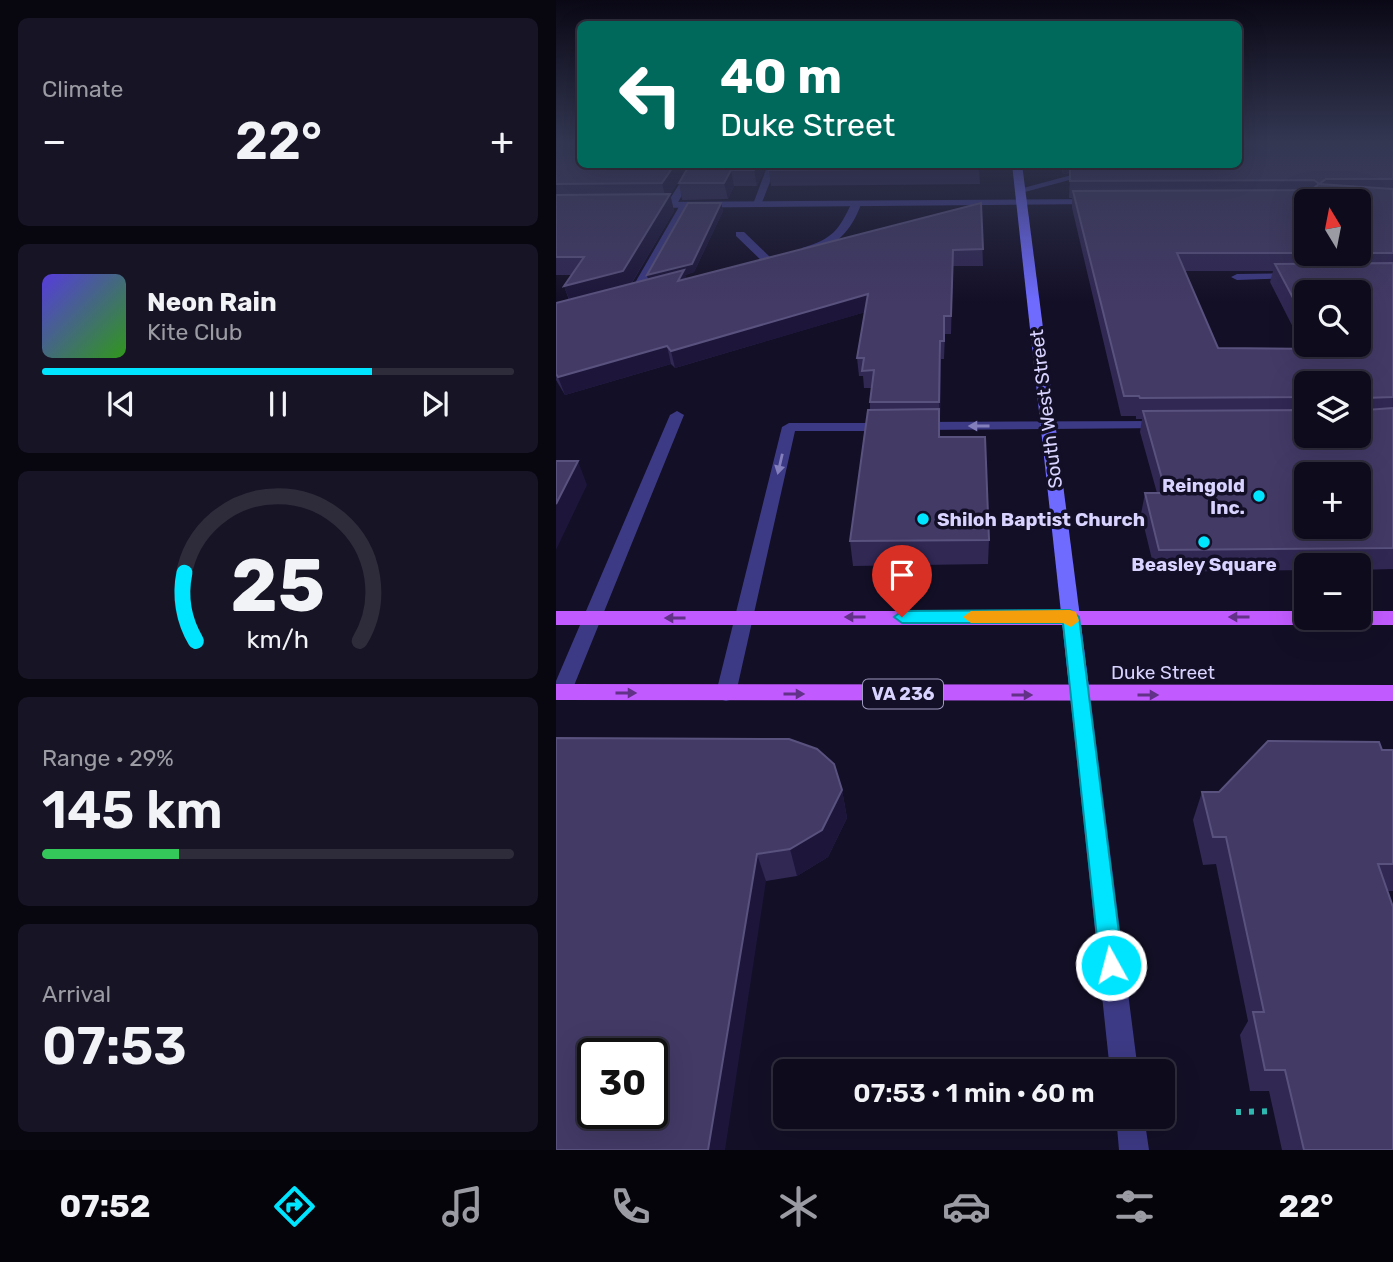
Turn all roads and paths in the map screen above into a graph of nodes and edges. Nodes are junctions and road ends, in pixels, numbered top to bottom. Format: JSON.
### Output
{"nodes":[{"id":1,"x":678,"y":195,"type":"edge"},
{"id":2,"x":760,"y":195,"type":"edge"},
{"id":3,"x":1025,"y":195,"type":"edge"},
{"id":4,"x":1021,"y":196,"type":"junction"},
{"id":5,"x":1103,"y":202,"type":"edge"},
{"id":6,"x":856,"y":204,"type":"junction"},
{"id":7,"x":633,"y":205,"type":"edge"},
{"id":8,"x":671,"y":205,"type":"junction"},
{"id":9,"x":686,"y":205,"type":"junction"},
{"id":10,"x":756,"y":205,"type":"junction"},
{"id":11,"x":740,"y":234,"type":"dead end"},
{"id":12,"x":780,"y":258,"type":"junction"},
{"id":13,"x":755,"y":264,"type":"edge"},
{"id":14,"x":1237,"y":276,"type":"edge"},
{"id":15,"x":1302,"y":276,"type":"edge"},
{"id":16,"x":647,"y":292,"type":"edge"},
{"id":17,"x":634,"y":295,"type":"junction"},
{"id":18,"x":621,"y":299,"type":"edge"},
{"id":19,"x":677,"y":415,"type":"dead end"},
{"id":20,"x":1184,"y":425,"type":"edge"},
{"id":21,"x":1047,"y":426,"type":"junction"},
{"id":22,"x":1070,"y":617,"type":"junction"},
{"id":23,"x":556,"y":618,"type":"edge"},
{"id":24,"x":592,"y":618,"type":"junction"},
{"id":25,"x":743,"y":618,"type":"junction"},
{"id":26,"x":1294,"y":618,"type":"edge"},
{"id":27,"x":1371,"y":618,"type":"edge"},
{"id":28,"x":1392,"y":618,"type":"edge"},
{"id":29,"x":559,"y":692,"type":"edge"},
{"id":30,"x":726,"y":693,"type":"junction"},
{"id":31,"x":1392,"y":693,"type":"edge"},
{"id":32,"x":1080,"y":695,"type":"junction"},
{"id":33,"x":1123,"y":1059,"type":"edge"},
{"id":34,"x":1288,"y":1111,"type":"edge"},
{"id":35,"x":1236,"y":1112,"type":"dead end"},
{"id":36,"x":1132,"y":1129,"type":"edge"},
{"id":37,"x":1134,"y":1150,"type":"edge"}],
"edges":[{"from":1,"to":8,"type":"street"},
{"from":2,"to":10,"type":"street"},
{"from":3,"to":4,"type":"street"},
{"from":4,"to":5,"type":"street"},
{"from":4,"to":6,"type":"street"},
{"from":4,"to":21,"type":"main road","name":"South West Street"},
{"from":6,"to":10,"type":"street"},
{"from":6,"to":12,"type":"street"},
{"from":7,"to":8,"type":"street"},
{"from":8,"to":9,"type":"street"},
{"from":9,"to":10,"type":"street"},
{"from":9,"to":17,"type":"street"},
{"from":11,"to":12,"type":"street"},
{"from":12,"to":13,"type":"street"},
{"from":14,"to":15,"type":"street"},
{"from":16,"to":17,"type":"street"},
{"from":17,"to":18,"type":"street"},
{"from":19,"to":24,"type":"street"},
{"from":20,"to":21,"type":"street"},
{"from":21,"to":22,"type":"main road","name":"South West Street"},
{"from":21,"to":25,"type":"street","one_way":true},
{"from":22,"to":25,"type":"main road","one_way":true},
{"from":26,"to":22,"type":"main road","one_way":true},
{"from":22,"to":32,"type":"main road","name":"South West Street"},
{"from":23,"to":24,"type":"main road"},
{"from":25,"to":24,"type":"main road","one_way":true},
{"from":24,"to":29,"type":"street"},
{"from":25,"to":30,"type":"street"},
{"from":27,"to":28,"type":"main road"},
{"from":29,"to":30,"type":"main road","name":"Duke Street","number":"VA 236","one_way":true},
{"from":30,"to":32,"type":"main road","name":"Duke Street","number":"VA 236","one_way":true},
{"from":32,"to":31,"type":"main road","name":"Duke Street","number":"VA 236","one_way":true},
{"from":32,"to":33,"type":"street","name":"South West Street"},
{"from":34,"to":35,"type":"path"},
{"from":36,"to":37,"type":"street"}]}
